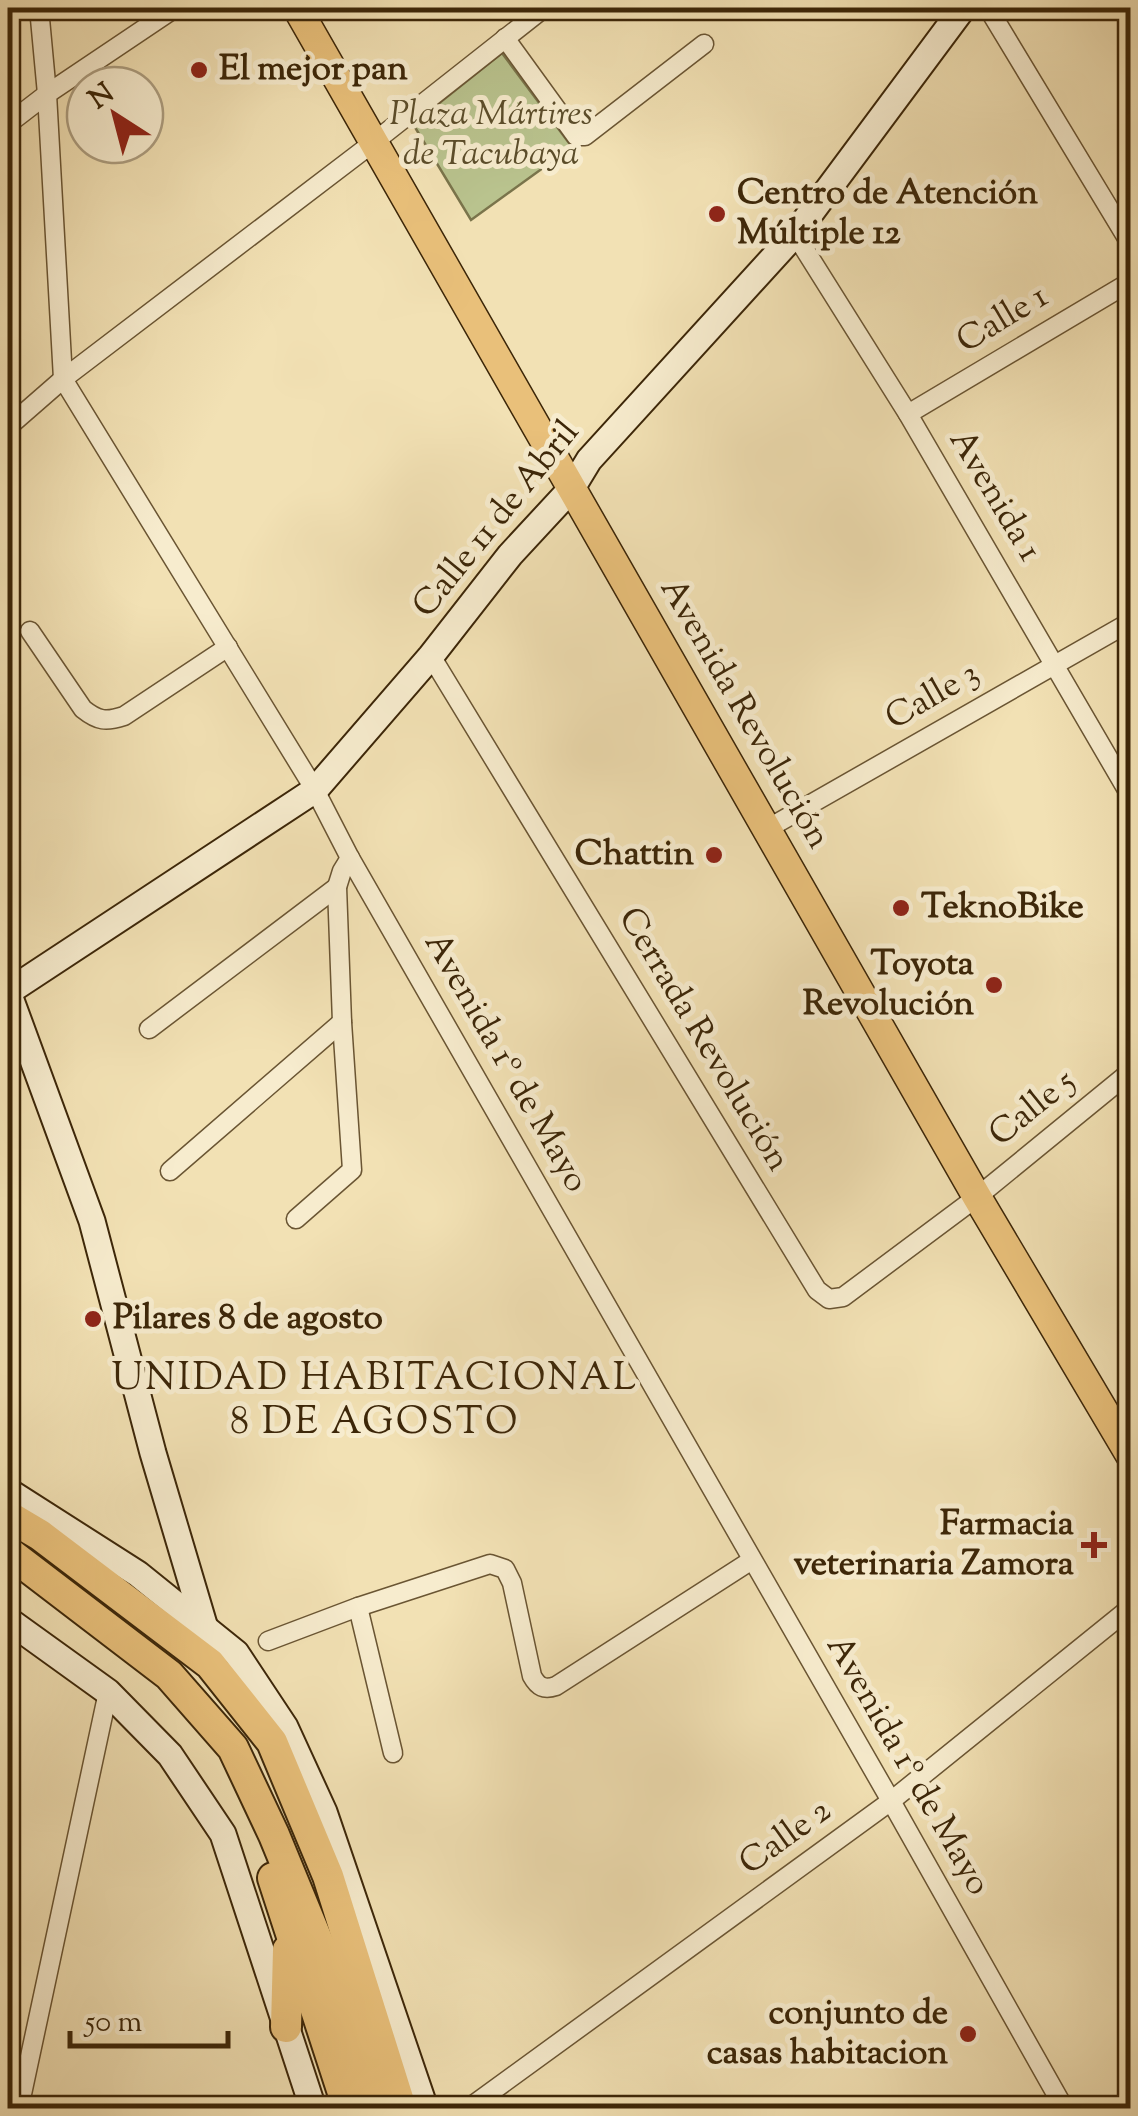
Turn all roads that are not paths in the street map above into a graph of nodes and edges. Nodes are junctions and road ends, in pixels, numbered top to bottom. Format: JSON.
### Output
{"nodes":[{"id":1,"x":39,"y":8,"type":"edge"},
{"id":2,"x":175,"y":8,"type":"edge"},
{"id":3,"x":297,"y":8,"type":"edge"},
{"id":4,"x":544,"y":8,"type":"edge"},
{"id":5,"x":963,"y":8,"type":"edge"},
{"id":6,"x":988,"y":8,"type":"edge"},
{"id":7,"x":506,"y":38,"type":"junction"},
{"id":8,"x":704,"y":44,"type":"dead end"},
{"id":9,"x":48,"y":94,"type":"junction"},
{"id":10,"x":8,"y":124,"type":"edge"},
{"id":11,"x":374,"y":142,"type":"junction"},
{"id":12,"x":795,"y":234,"type":"junction"},
{"id":13,"x":1130,"y":242,"type":"edge"},
{"id":14,"x":1130,"y":282,"type":"edge"},
{"id":15,"x":63,"y":378,"type":"junction"},
{"id":16,"x":908,"y":414,"type":"junction"},
{"id":17,"x":8,"y":427,"type":"edge"},
{"id":18,"x":572,"y":488,"type":"junction"},
{"id":19,"x":1130,"y":622,"type":"edge"},
{"id":20,"x":30,"y":631,"type":"dead end"},
{"id":21,"x":228,"y":647,"type":"junction"},
{"id":22,"x":431,"y":656,"type":"junction"},
{"id":23,"x":1056,"y":665,"type":"junction"},
{"id":24,"x":315,"y":790,"type":"junction"},
{"id":25,"x":1130,"y":795,"type":"edge"},
{"id":26,"x":767,"y":829,"type":"junction"},
{"id":27,"x":350,"y":858,"type":"junction"},
{"id":28,"x":336,"y":887,"type":"junction"},
{"id":29,"x":8,"y":992,"type":"edge"},
{"id":30,"x":342,"y":1022,"type":"junction"},
{"id":31,"x":149,"y":1029,"type":"dead end"},
{"id":32,"x":1130,"y":1072,"type":"edge"},
{"id":33,"x":170,"y":1172,"type":"dead end"},
{"id":34,"x":977,"y":1196,"type":"junction"},
{"id":35,"x":296,"y":1219,"type":"dead end"},
{"id":36,"x":1130,"y":1455,"type":"edge"},
{"id":37,"x":8,"y":1491,"type":"edge"},
{"id":38,"x":8,"y":1516,"type":"edge"},
{"id":39,"x":8,"y":1528,"type":"edge"},
{"id":40,"x":8,"y":1552,"type":"edge"},
{"id":41,"x":752,"y":1560,"type":"junction"},
{"id":42,"x":8,"y":1575,"type":"edge"},
{"id":43,"x":358,"y":1607,"type":"junction"},
{"id":44,"x":1130,"y":1608,"type":"edge"},
{"id":45,"x":8,"y":1620,"type":"edge"},
{"id":46,"x":206,"y":1628,"type":"junction"},
{"id":47,"x":268,"y":1642,"type":"dead end"},
{"id":48,"x":108,"y":1692,"type":"junction"},
{"id":49,"x":394,"y":1753,"type":"dead end"},
{"id":50,"x":892,"y":1801,"type":"junction"},
{"id":51,"x":288,"y":1927,"type":"junction"},
{"id":52,"x":286,"y":2028,"type":"junction"},
{"id":53,"x":19,"y":2108,"type":"edge"},
{"id":54,"x":312,"y":2108,"type":"edge"},
{"id":55,"x":348,"y":2108,"type":"edge"},
{"id":56,"x":372,"y":2108,"type":"edge"},
{"id":57,"x":389,"y":2108,"type":"edge"},
{"id":58,"x":401,"y":2108,"type":"edge"},
{"id":59,"x":426,"y":2108,"type":"edge"},
{"id":60,"x":469,"y":2108,"type":"edge"},
{"id":61,"x":1064,"y":2108,"type":"edge"}],
"edges":[{"from":1,"to":9,"type":"street","name":"Avenida 1º de Mayo"},
{"from":2,"to":9,"type":"street"},
{"from":3,"to":11,"type":"main road","name":"Avenida Revolución"},
{"from":4,"to":7,"type":"street"},
{"from":5,"to":12,"type":"street","name":"Calle 11 de Abril"},
{"from":6,"to":13,"type":"street"},
{"from":7,"to":8,"type":"street"},
{"from":7,"to":11,"type":"street"},
{"from":9,"to":10,"type":"street"},
{"from":9,"to":15,"type":"street","name":"Avenida 1º de Mayo"},
{"from":11,"to":15,"type":"street"},
{"from":11,"to":18,"type":"main road","name":"Avenida Revolución"},
{"from":12,"to":16,"type":"street","name":"Avenida 1"},
{"from":12,"to":18,"type":"street","name":"Calle 11 de Abril"},
{"from":14,"to":16,"type":"street","name":"Calle 1"},
{"from":15,"to":17,"type":"street"},
{"from":15,"to":21,"type":"street","name":"Avenida 1º de Mayo"},
{"from":16,"to":23,"type":"street","name":"Avenida 1"},
{"from":18,"to":22,"type":"street","name":"Calle 11 de Abril"},
{"from":18,"to":26,"type":"main road","name":"Avenida Revolución"},
{"from":19,"to":23,"type":"street","name":"Calle 3"},
{"from":20,"to":21,"type":"street"},
{"from":21,"to":24,"type":"street","name":"Avenida 1º de Mayo"},
{"from":22,"to":24,"type":"street","name":"Calle 11 de Abril"},
{"from":22,"to":34,"type":"street","name":"Cerrada Revolución"},
{"from":23,"to":25,"type":"street","name":"Avenida 1"},
{"from":23,"to":26,"type":"street","name":"Calle 3"},
{"from":24,"to":27,"type":"street","name":"Avenida 1º de Mayo"},
{"from":24,"to":29,"type":"street","name":"Calle 11 de Abril"},
{"from":26,"to":34,"type":"main road","name":"Avenida Revolución"},
{"from":27,"to":28,"type":"street"},
{"from":27,"to":41,"type":"street","name":"Avenida 1º de Mayo"},
{"from":28,"to":30,"type":"street"},
{"from":28,"to":31,"type":"street"},
{"from":29,"to":46,"type":"street"},
{"from":30,"to":33,"type":"street"},
{"from":30,"to":35,"type":"street"},
{"from":32,"to":34,"type":"street","name":"Calle 5"},
{"from":34,"to":36,"type":"main road","name":"Avenida Revolución"},
{"from":37,"to":46,"type":"street"},
{"from":38,"to":58,"type":"highway"},
{"from":39,"to":57,"type":"highway"},
{"from":40,"to":56,"type":"highway"},
{"from":41,"to":43,"type":"street"},
{"from":41,"to":50,"type":"street","name":"Avenida 1º de Mayo"},
{"from":42,"to":51,"type":"highway"},
{"from":43,"to":47,"type":"street"},
{"from":43,"to":49,"type":"street"},
{"from":44,"to":50,"type":"street","name":"Calle 2"},
{"from":45,"to":48,"type":"street"},
{"from":46,"to":59,"type":"street"},
{"from":48,"to":52,"type":"street"},
{"from":48,"to":53,"type":"street"},
{"from":50,"to":60,"type":"street","name":"Calle 2"},
{"from":50,"to":61,"type":"street","name":"Avenida 1º de Mayo"},
{"from":51,"to":52,"type":"highway"},
{"from":51,"to":55,"type":"highway"},
{"from":52,"to":54,"type":"street"}]}
